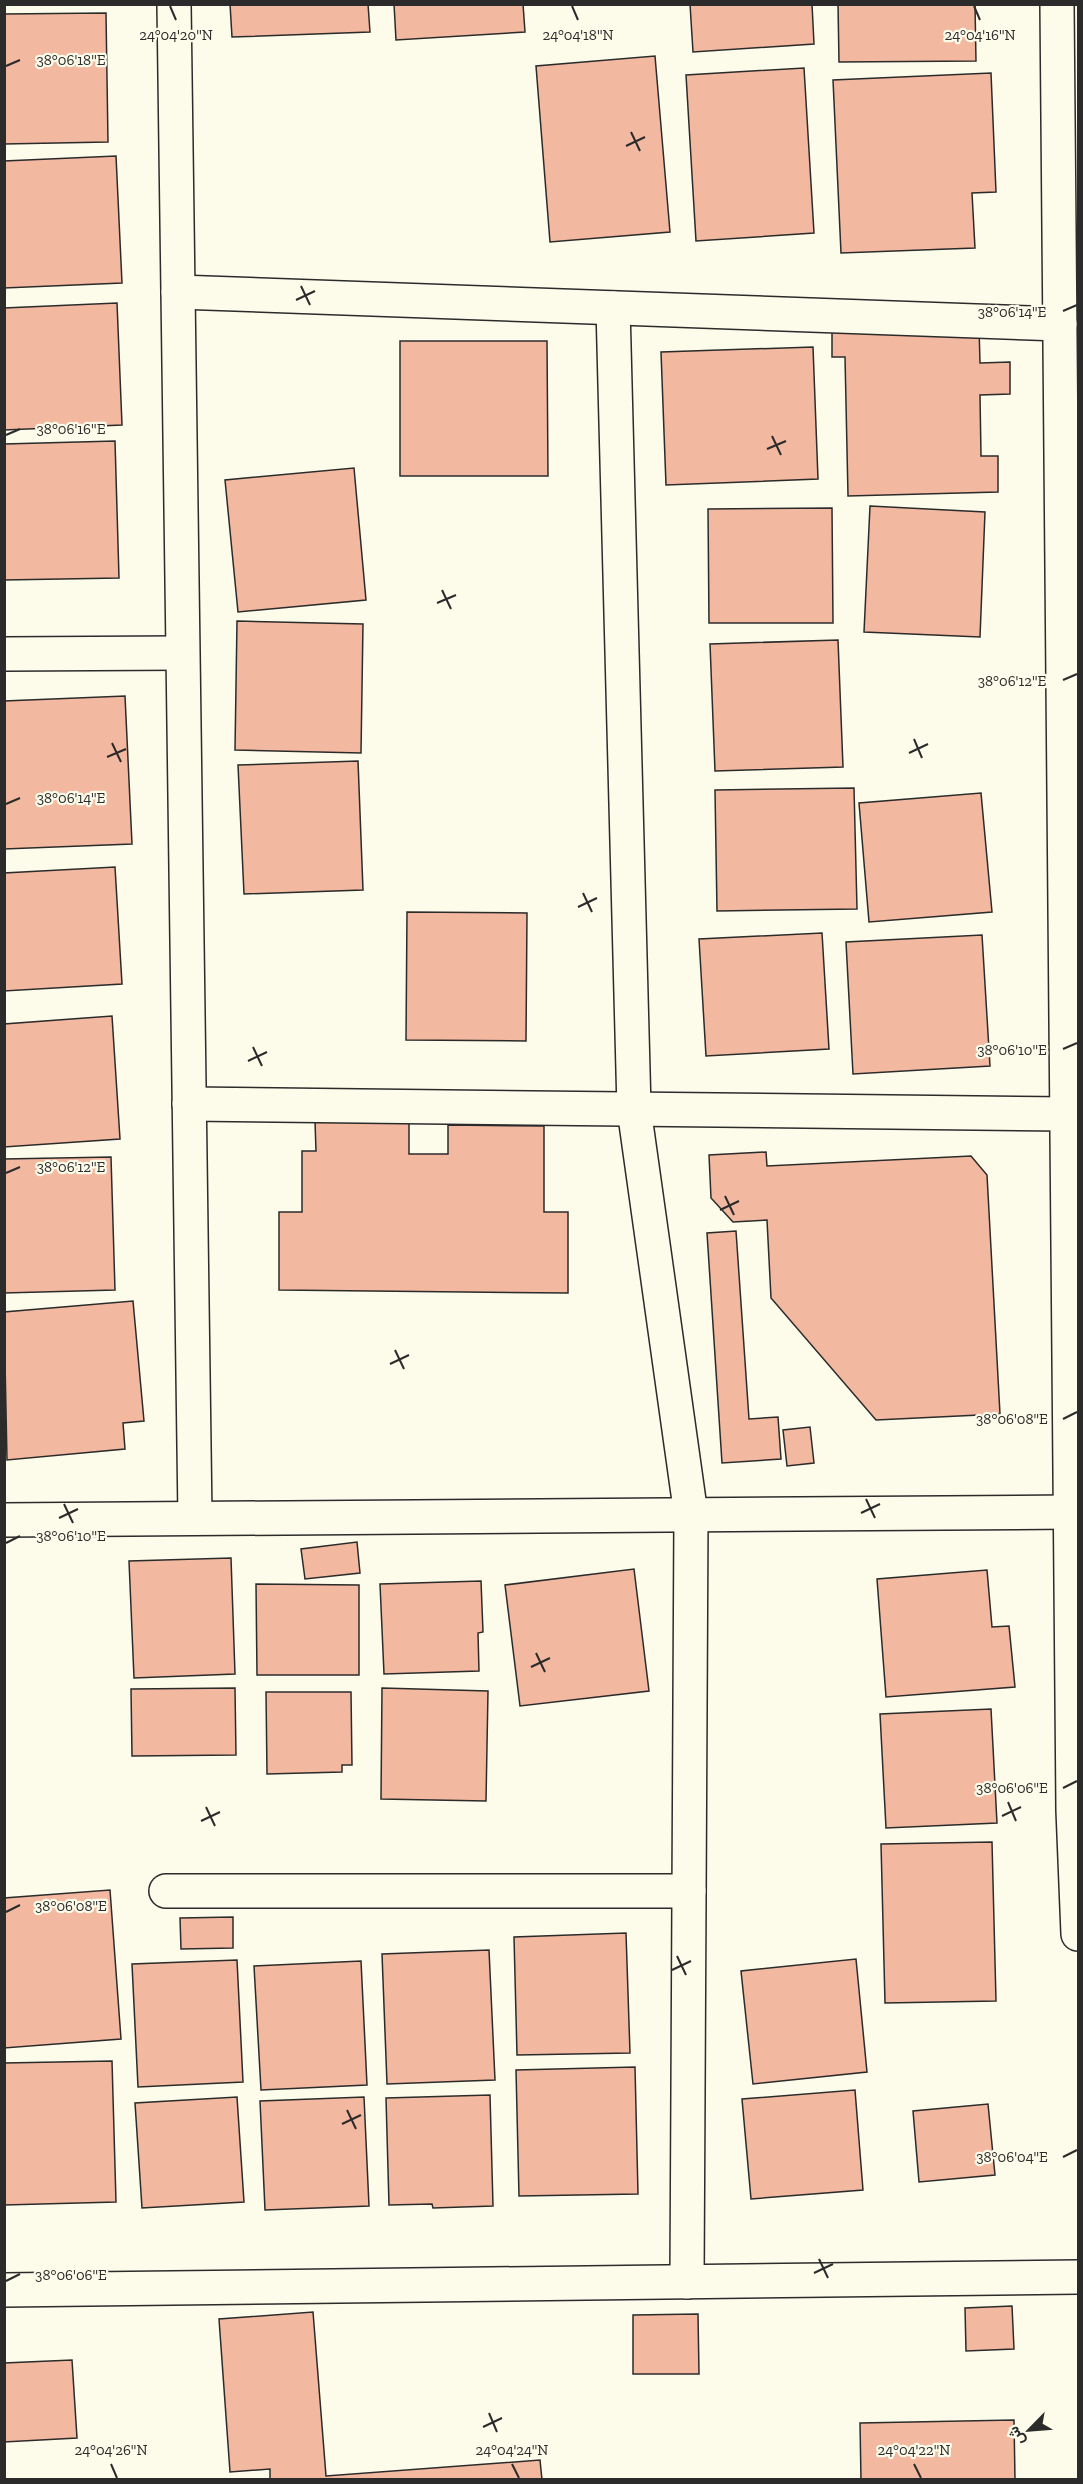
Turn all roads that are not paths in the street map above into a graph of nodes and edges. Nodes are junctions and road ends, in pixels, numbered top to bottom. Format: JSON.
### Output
{"nodes":[{"id":1,"x":174,"y":4,"type":"edge"},
{"id":2,"x":1057,"y":4,"type":"edge"},
{"id":3,"x":1068,"y":140,"type":"edge"},
{"id":4,"x":178,"y":292,"type":"junction"},
{"id":5,"x":612,"y":308,"type":"junction"},
{"id":6,"x":1060,"y":324,"type":"junction"},
{"id":7,"x":182,"y":653,"type":"junction"},
{"id":8,"x":4,"y":654,"type":"edge"},
{"id":9,"x":1071,"y":690,"type":"edge"},
{"id":10,"x":189,"y":1104,"type":"junction"},
{"id":11,"x":634,"y":1109,"type":"junction"},
{"id":12,"x":1067,"y":1114,"type":"junction"},
{"id":13,"x":1071,"y":1512,"type":"junction"},
{"id":14,"x":691,"y":1515,"type":"junction"},
{"id":15,"x":195,"y":1518,"type":"junction"},
{"id":16,"x":4,"y":1520,"type":"edge"},
{"id":17,"x":1076,"y":1810,"type":"edge"},
{"id":18,"x":165,"y":1890,"type":"dead end"},
{"id":19,"x":689,"y":1892,"type":"junction"},
{"id":20,"x":1078,"y":1934,"type":"edge"},
{"id":21,"x":1078,"y":2277,"type":"edge"},
{"id":22,"x":687,"y":2282,"type":"junction"},
{"id":23,"x":4,"y":2290,"type":"edge"}],
"edges":[{"from":1,"to":4,"type":"street"},
{"from":2,"to":3,"type":"street"},
{"from":3,"to":6,"type":"street"},
{"from":4,"to":5,"type":"street"},
{"from":4,"to":7,"type":"street"},
{"from":5,"to":6,"type":"street"},
{"from":5,"to":11,"type":"street"},
{"from":6,"to":9,"type":"street"},
{"from":7,"to":8,"type":"street"},
{"from":7,"to":10,"type":"street"},
{"from":9,"to":12,"type":"street"},
{"from":10,"to":11,"type":"street"},
{"from":10,"to":15,"type":"street"},
{"from":11,"to":12,"type":"street"},
{"from":11,"to":14,"type":"street"},
{"from":12,"to":13,"type":"street"},
{"from":13,"to":14,"type":"street"},
{"from":13,"to":17,"type":"street"},
{"from":14,"to":15,"type":"street"},
{"from":14,"to":19,"type":"street"},
{"from":15,"to":16,"type":"street"},
{"from":17,"to":20,"type":"street"},
{"from":18,"to":19,"type":"street"},
{"from":19,"to":22,"type":"street"},
{"from":21,"to":22,"type":"street"},
{"from":22,"to":23,"type":"street"}]}
